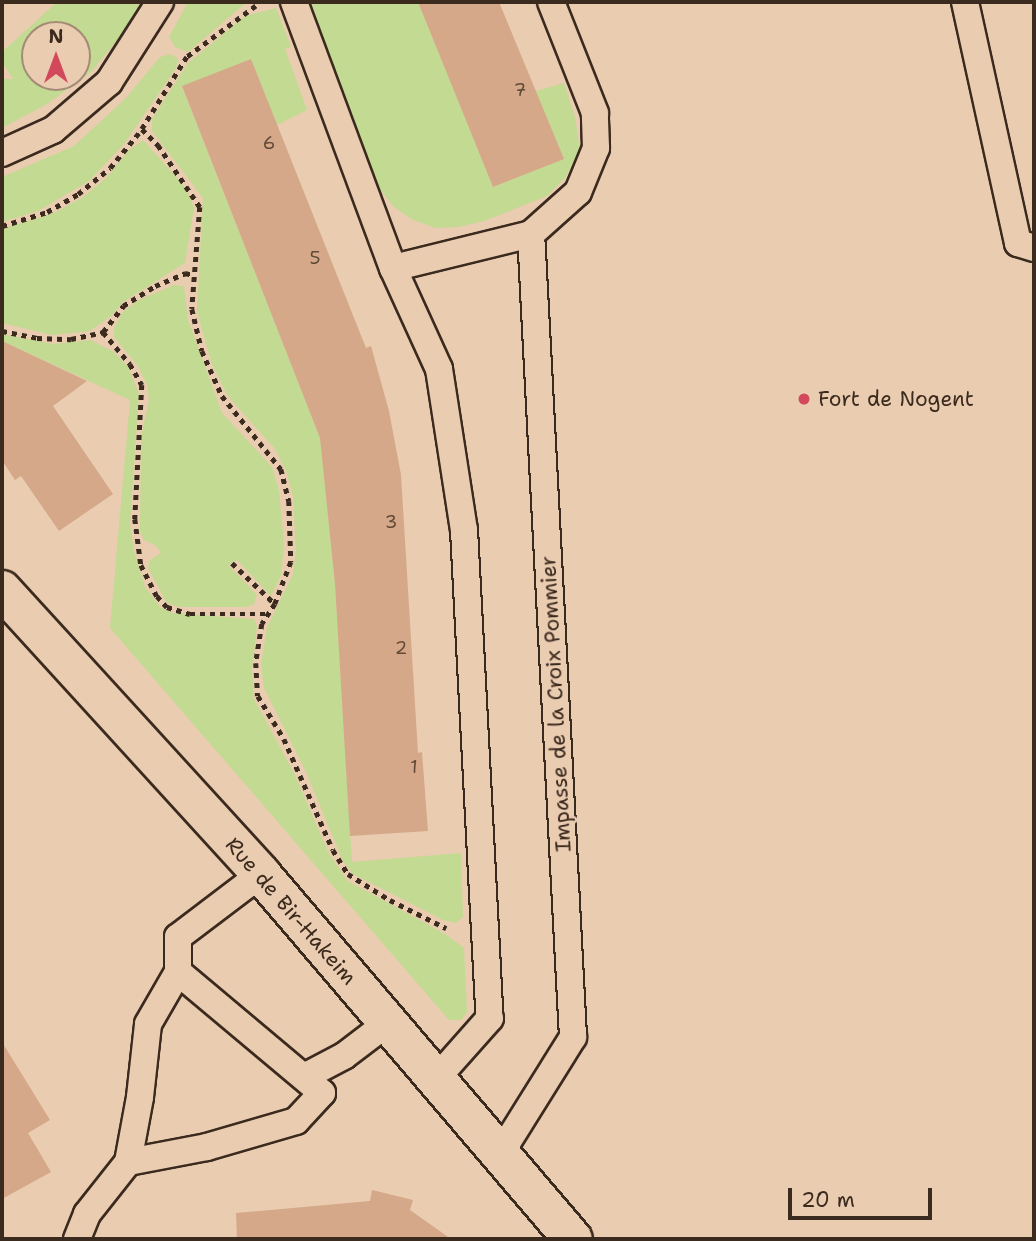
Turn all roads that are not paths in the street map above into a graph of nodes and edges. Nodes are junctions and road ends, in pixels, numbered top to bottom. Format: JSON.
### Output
{"nodes":[{"id":1,"x":160,"y":2,"type":"edge"},
{"id":2,"x":294,"y":2,"type":"edge"},
{"id":3,"x":551,"y":2,"type":"edge"},
{"id":4,"x":965,"y":2,"type":"edge"},
{"id":5,"x":2,"y":153,"type":"edge"},
{"id":6,"x":531,"y":234,"type":"junction"},
{"id":7,"x":1034,"y":248,"type":"edge"},
{"id":8,"x":393,"y":268,"type":"junction"},
{"id":9,"x":2,"y":590,"type":"edge"},
{"id":10,"x":261,"y":874,"type":"junction"},
{"id":11,"x":178,"y":971,"type":"junction"},
{"id":12,"x":386,"y":1024,"type":"junction"},
{"id":13,"x":304,"y":1077,"type":"junction"},
{"id":14,"x":435,"y":1080,"type":"junction"},
{"id":15,"x":500,"y":1154,"type":"junction"},
{"id":16,"x":128,"y":1161,"type":"junction"},
{"id":17,"x":77,"y":1239,"type":"edge"},
{"id":18,"x":572,"y":1239,"type":"edge"}],
"edges":[{"from":1,"to":5,"type":"lane"},
{"from":2,"to":8,"type":"lane"},
{"from":3,"to":6,"type":"lane"},
{"from":4,"to":7,"type":"lane"},
{"from":6,"to":8,"type":"lane"},
{"from":6,"to":15,"type":"lane","name":"Impasse de la Croix Pommier"},
{"from":8,"to":14,"type":"lane"},
{"from":9,"to":10,"type":"street","name":"Rue de Bir-Hakeim"},
{"from":10,"to":11,"type":"lane"},
{"from":10,"to":12,"type":"street","name":"Rue de Bir-Hakeim"},
{"from":11,"to":13,"type":"lane"},
{"from":11,"to":16,"type":"lane"},
{"from":12,"to":13,"type":"lane"},
{"from":12,"to":14,"type":"street","name":"Rue de Bir-Hakeim"},
{"from":13,"to":16,"type":"lane"},
{"from":14,"to":15,"type":"street","name":"Rue de Bir-Hakeim"},
{"from":15,"to":18,"type":"street","name":"Rue de Bir-Hakeim"},
{"from":16,"to":17,"type":"lane"}]}
